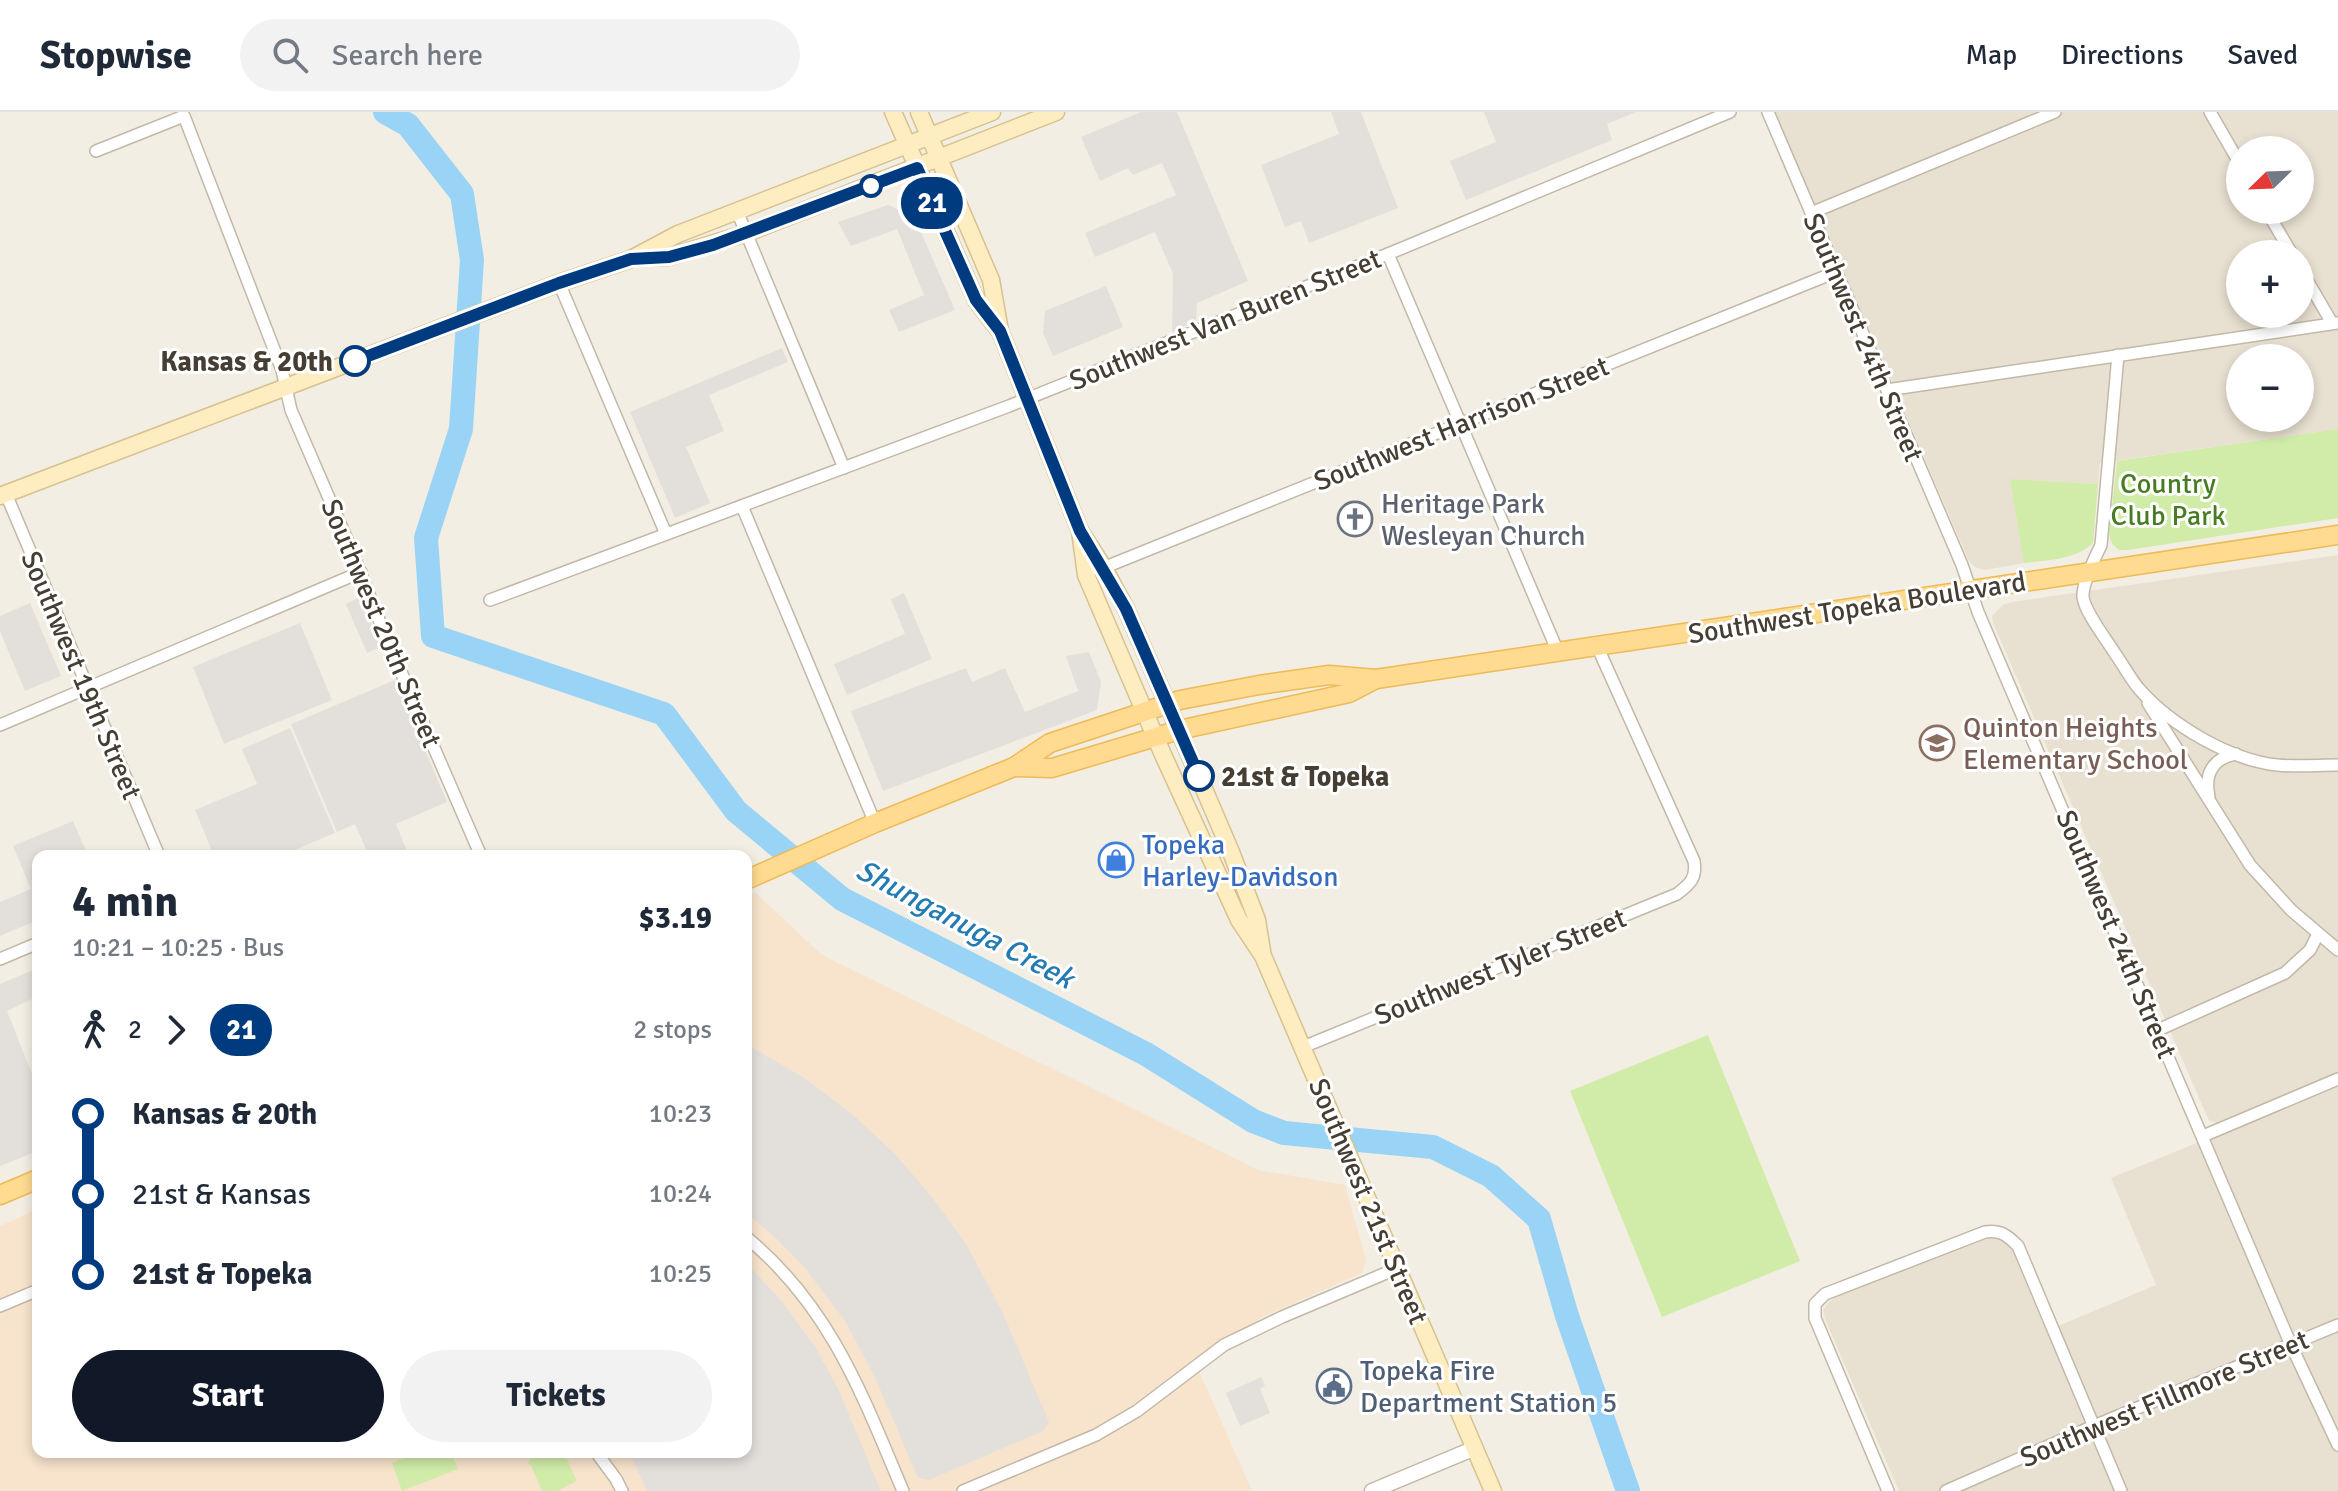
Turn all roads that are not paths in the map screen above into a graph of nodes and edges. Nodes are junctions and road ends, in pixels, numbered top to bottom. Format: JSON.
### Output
{"nodes":[{"id":1,"x":893,"y":112,"type":"edge"},
{"id":2,"x":919,"y":112,"type":"edge"},
{"id":3,"x":992,"y":112,"type":"edge"},
{"id":4,"x":1056,"y":112,"type":"edge"},
{"id":5,"x":1730,"y":112,"type":"edge"},
{"id":6,"x":1768,"y":112,"type":"edge"},
{"id":7,"x":2055,"y":112,"type":"edge"},
{"id":8,"x":2210,"y":112,"type":"edge"},
{"id":9,"x":930,"y":137,"type":"junction"},
{"id":10,"x":2226,"y":140,"type":"edge"},
{"id":11,"x":907,"y":146,"type":"junction"},
{"id":12,"x":96,"y":151,"type":"dead end"},
{"id":13,"x":939,"y":159,"type":"junction"},
{"id":14,"x":917,"y":168,"type":"junction"},
{"id":15,"x":737,"y":211,"type":"junction"},
{"id":16,"x":1811,"y":213,"type":"junction"},
{"id":17,"x":747,"y":233,"type":"junction"},
{"id":18,"x":1388,"y":254,"type":"junction"},
{"id":19,"x":631,"y":259,"type":"junction"},
{"id":20,"x":1836,"y":272,"type":"junction"},
{"id":21,"x":559,"y":283,"type":"junction"},
{"id":22,"x":2314,"y":290,"type":"edge"},
{"id":23,"x":2335,"y":323,"type":"edge"},
{"id":24,"x":1000,"y":331,"type":"junction"},
{"id":25,"x":2118,"y":355,"type":"junction"},
{"id":26,"x":286,"y":388,"type":"junction"},
{"id":27,"x":1887,"y":390,"type":"junction"},
{"id":28,"x":1027,"y":398,"type":"junction"},
{"id":29,"x":1460,"y":424,"type":"junction"},
{"id":30,"x":844,"y":468,"type":"junction"},
{"id":31,"x":3,"y":495,"type":"edge"},
{"id":32,"x":742,"y":506,"type":"junction"},
{"id":33,"x":1080,"y":531,"type":"junction"},
{"id":34,"x":666,"y":534,"type":"junction"},
{"id":35,"x":2338,"y":535,"type":"edge"},
{"id":36,"x":1104,"y":568,"type":"junction"},
{"id":37,"x":361,"y":572,"type":"junction"},
{"id":38,"x":2089,"y":573,"type":"junction"},
{"id":39,"x":1086,"y":575,"type":"junction"},
{"id":40,"x":1970,"y":590,"type":"junction"},
{"id":41,"x":490,"y":600,"type":"dead end"},
{"id":42,"x":1597,"y":646,"type":"junction"},
{"id":43,"x":1558,"y":652,"type":"junction"},
{"id":44,"x":1376,"y":679,"type":"junction"},
{"id":45,"x":88,"y":688,"type":"junction"},
{"id":46,"x":2139,"y":689,"type":"junction"},
{"id":47,"x":1168,"y":705,"type":"junction"},
{"id":48,"x":1145,"y":713,"type":"junction"},
{"id":49,"x":0,"y":725,"type":"edge"},
{"id":50,"x":1179,"y":730,"type":"junction"},
{"id":51,"x":1155,"y":736,"type":"junction"},
{"id":52,"x":2238,"y":754,"type":"junction"},
{"id":53,"x":2338,"y":765,"type":"edge"},
{"id":54,"x":1014,"y":767,"type":"junction"},
{"id":55,"x":2210,"y":801,"type":"junction"},
{"id":56,"x":875,"y":823,"type":"junction"},
{"id":57,"x":156,"y":850,"type":"edge"},
{"id":58,"x":478,"y":850,"type":"edge"},
{"id":59,"x":752,"y":877,"type":"edge"},
{"id":60,"x":2318,"y":934,"type":"junction"},
{"id":61,"x":32,"y":946,"type":"edge"},
{"id":62,"x":2338,"y":950,"type":"edge"},
{"id":63,"x":1263,"y":956,"type":"junction"},
{"id":64,"x":0,"y":959,"type":"edge"},
{"id":65,"x":2158,"y":1030,"type":"junction"},
{"id":66,"x":1303,"y":1047,"type":"junction"},
{"id":67,"x":2338,"y":1079,"type":"edge"},
{"id":68,"x":2203,"y":1136,"type":"junction"},
{"id":69,"x":32,"y":1182,"type":"edge"},
{"id":70,"x":0,"y":1195,"type":"edge"},
{"id":71,"x":752,"y":1242,"type":"edge"},
{"id":72,"x":1398,"y":1268,"type":"junction"},
{"id":73,"x":32,"y":1293,"type":"edge"},
{"id":74,"x":0,"y":1306,"type":"edge"},
{"id":75,"x":2338,"y":1325,"type":"edge"},
{"id":76,"x":2291,"y":1345,"type":"junction"},
{"id":77,"x":2094,"y":1426,"type":"junction"},
{"id":78,"x":2338,"y":1445,"type":"edge"},
{"id":79,"x":1475,"y":1448,"type":"junction"},
{"id":80,"x":600,"y":1458,"type":"edge"},
{"id":81,"x":622,"y":1491,"type":"edge"},
{"id":82,"x":903,"y":1491,"type":"edge"},
{"id":83,"x":963,"y":1491,"type":"edge"},
{"id":84,"x":1372,"y":1491,"type":"edge"},
{"id":85,"x":1493,"y":1491,"type":"edge"},
{"id":86,"x":1888,"y":1491,"type":"edge"},
{"id":87,"x":1946,"y":1491,"type":"edge"},
{"id":88,"x":2121,"y":1491,"type":"edge"}],
"edges":[{"from":1,"to":11,"type":"main road","name":"Southwest 21st Street"},
{"from":2,"to":9,"type":"main road","name":"Southwest 21st Street"},
{"from":3,"to":9,"type":"main road"},
{"from":4,"to":13,"type":"main road"},
{"from":5,"to":18,"type":"street","name":"Southwest Van Buren Street"},
{"from":6,"to":16,"type":"street","name":"Southwest 24th Street"},
{"from":7,"to":16,"type":"street"},
{"from":8,"to":10,"type":"street"},
{"from":9,"to":11,"type":"main road"},
{"from":9,"to":13,"type":"main road","name":"Southwest 21st Street"},
{"from":11,"to":14,"type":"main road","name":"Southwest 21st Street"},
{"from":11,"to":15,"type":"main road"},
{"from":12,"to":26,"type":"street","name":"Southwest 20th Street"},
{"from":13,"to":14,"type":"main road"},
{"from":13,"to":24,"type":"main road","name":"Southwest 21st Street"},
{"from":14,"to":17,"type":"main road"},
{"from":14,"to":24,"type":"main road","name":"Southwest 21st Street"},
{"from":15,"to":17,"type":"street"},
{"from":15,"to":19,"type":"main road"},
{"from":16,"to":20,"type":"street","name":"Southwest 24th Street"},
{"from":17,"to":19,"type":"main road"},
{"from":17,"to":30,"type":"street"},
{"from":18,"to":28,"type":"street","name":"Southwest Van Buren Street"},
{"from":18,"to":29,"type":"street"},
{"from":19,"to":21,"type":"main road"},
{"from":20,"to":27,"type":"street","name":"Southwest 24th Street"},
{"from":20,"to":29,"type":"street","name":"Southwest Harrison Street"},
{"from":21,"to":26,"type":"main road"},
{"from":21,"to":34,"type":"street"},
{"from":22,"to":23,"type":"street"},
{"from":23,"to":25,"type":"street"},
{"from":24,"to":28,"type":"main road","name":"Southwest 21st Street"},
{"from":25,"to":27,"type":"street"},
{"from":25,"to":38,"type":"street"},
{"from":26,"to":31,"type":"main road"},
{"from":26,"to":37,"type":"street","name":"Southwest 20th Street"},
{"from":27,"to":40,"type":"street","name":"Southwest 24th Street"},
{"from":28,"to":30,"type":"street","name":"Southwest Van Buren Street"},
{"from":28,"to":33,"type":"main road","name":"Southwest 21st Street"},
{"from":29,"to":36,"type":"street","name":"Southwest Harrison Street"},
{"from":29,"to":43,"type":"street"},
{"from":30,"to":32,"type":"street","name":"Southwest Van Buren Street"},
{"from":31,"to":45,"type":"street","name":"Southwest 19th Street"},
{"from":32,"to":34,"type":"street","name":"Southwest Van Buren Street"},
{"from":32,"to":56,"type":"street"},
{"from":33,"to":36,"type":"main road","name":"Southwest 21st Street"},
{"from":33,"to":39,"type":"main road","name":"Southwest 21st Street"},
{"from":34,"to":41,"type":"street","name":"Southwest Van Buren Street"},
{"from":35,"to":38,"type":"main road","name":"Southwest Topeka Boulevard"},
{"from":36,"to":39,"type":"street","name":"Southwest Harrison Street"},
{"from":36,"to":47,"type":"main road","name":"Southwest 21st Street"},
{"from":37,"to":45,"type":"street"},
{"from":37,"to":58,"type":"street","name":"Southwest 20th Street"},
{"from":38,"to":40,"type":"main road","name":"Southwest Topeka Boulevard"},
{"from":38,"to":46,"type":"street"},
{"from":39,"to":48,"type":"main road","name":"Southwest 21st Street"},
{"from":40,"to":42,"type":"main road","name":"Southwest Topeka Boulevard"},
{"from":40,"to":65,"type":"street","name":"Southwest 24th Street"},
{"from":42,"to":43,"type":"main road","name":"Southwest Topeka Boulevard"},
{"from":42,"to":66,"type":"street","name":"Southwest Tyler Street"},
{"from":43,"to":44,"type":"main road","name":"Southwest Topeka Boulevard"},
{"from":44,"to":47,"type":"main road","name":"Southwest Topeka Boulevard"},
{"from":44,"to":50,"type":"main road","name":"Southwest Topeka Boulevard"},
{"from":45,"to":49,"type":"street"},
{"from":45,"to":57,"type":"street","name":"Southwest 19th Street"},
{"from":46,"to":52,"type":"street"},
{"from":46,"to":55,"type":"street"},
{"from":47,"to":48,"type":"main road","name":"Southwest Topeka Boulevard"},
{"from":47,"to":50,"type":"main road","name":"Southwest 21st Street"},
{"from":48,"to":51,"type":"main road","name":"Southwest 21st Street"},
{"from":48,"to":54,"type":"main road","name":"Southwest Topeka Boulevard"},
{"from":50,"to":51,"type":"main road","name":"Southwest Topeka Boulevard"},
{"from":50,"to":63,"type":"main road","name":"Southwest 21st Street"},
{"from":51,"to":54,"type":"main road","name":"Southwest Topeka Boulevard"},
{"from":51,"to":63,"type":"main road","name":"Southwest 21st Street"},
{"from":52,"to":53,"type":"street"},
{"from":52,"to":55,"type":"street"},
{"from":54,"to":56,"type":"main road","name":"Southwest Topeka Boulevard"},
{"from":55,"to":60,"type":"street"},
{"from":56,"to":59,"type":"main road","name":"Southwest Topeka Boulevard"},
{"from":60,"to":62,"type":"street"},
{"from":60,"to":65,"type":"street"},
{"from":61,"to":64,"type":"street"},
{"from":63,"to":66,"type":"main road","name":"Southwest 21st Street"},
{"from":65,"to":68,"type":"street","name":"Southwest 24th Street"},
{"from":66,"to":72,"type":"main road","name":"Southwest 21st Street"},
{"from":67,"to":68,"type":"street"},
{"from":68,"to":76,"type":"street","name":"Southwest 24th Street"},
{"from":69,"to":70,"type":"main road"},
{"from":71,"to":82,"type":"street"},
{"from":72,"to":79,"type":"main road","name":"Southwest 21st Street"},
{"from":72,"to":83,"type":"street"},
{"from":73,"to":74,"type":"street"},
{"from":75,"to":76,"type":"street","name":"Southwest Fillmore Street"},
{"from":76,"to":77,"type":"street","name":"Southwest Fillmore Street"},
{"from":76,"to":78,"type":"street","name":"Southwest 24th Street"},
{"from":77,"to":86,"type":"street"},
{"from":77,"to":87,"type":"street","name":"Southwest Fillmore Street"},
{"from":77,"to":88,"type":"street"},
{"from":79,"to":84,"type":"street"},
{"from":79,"to":85,"type":"main road","name":"Southwest 21st Street"},
{"from":80,"to":81,"type":"street"}]}
